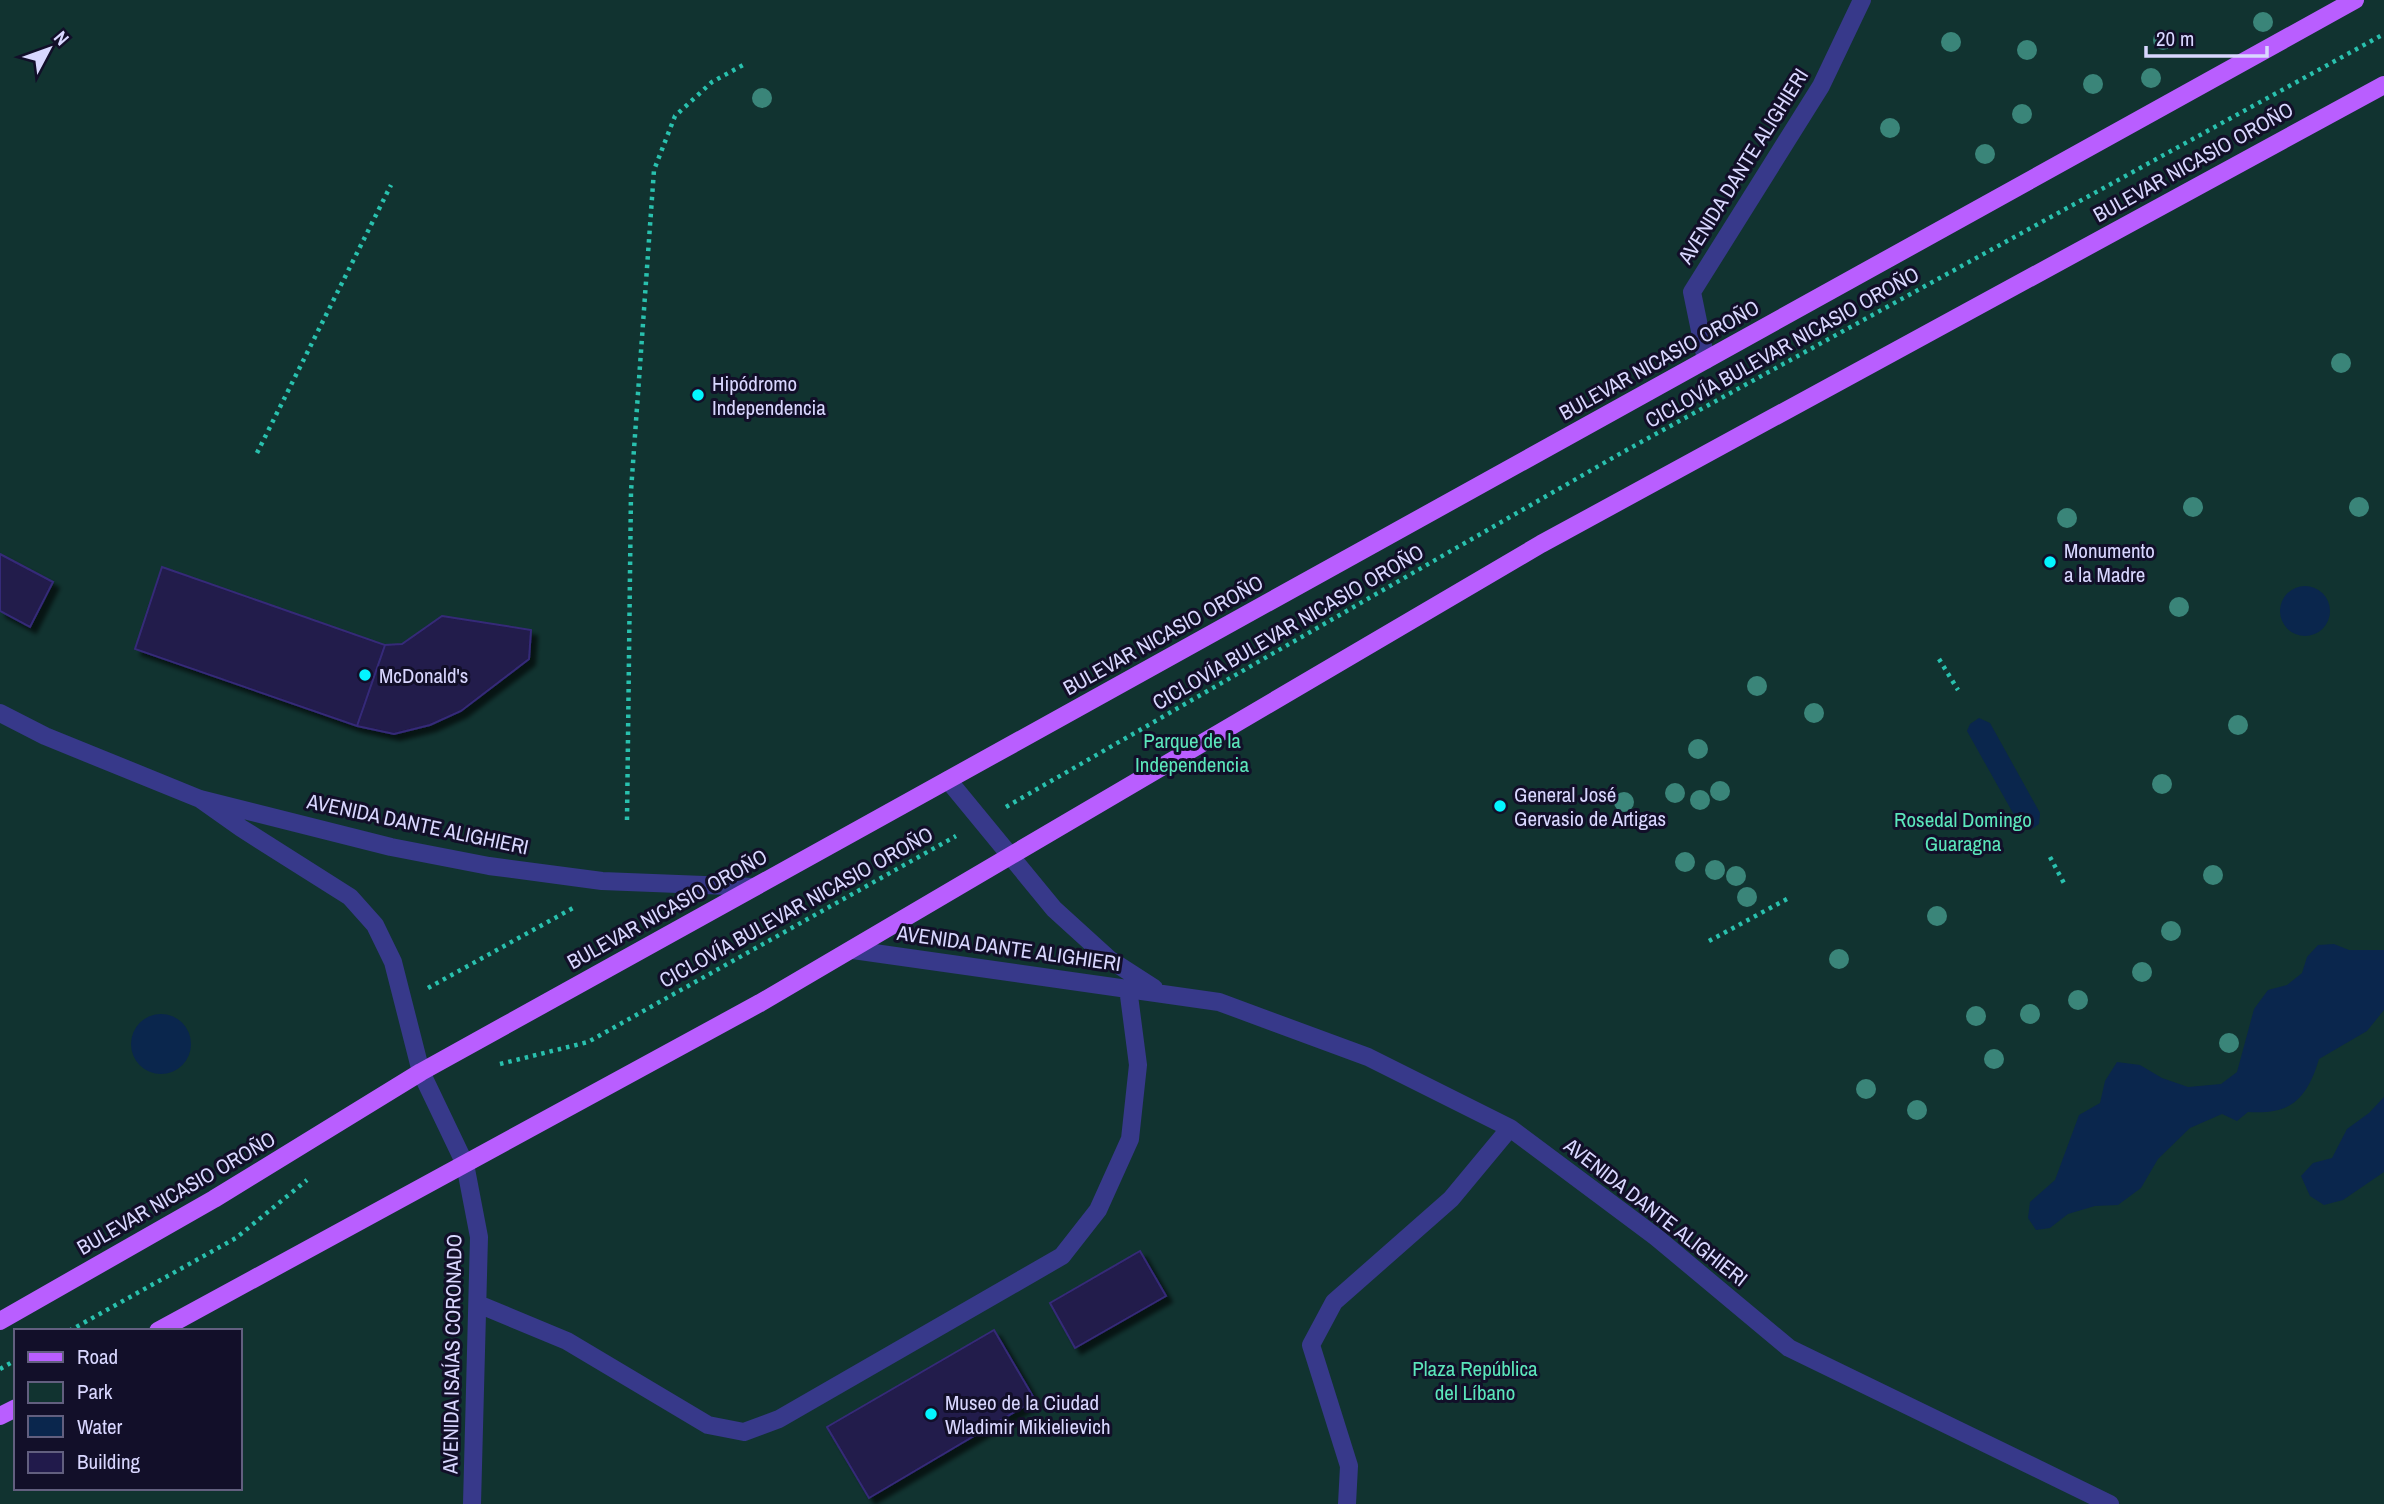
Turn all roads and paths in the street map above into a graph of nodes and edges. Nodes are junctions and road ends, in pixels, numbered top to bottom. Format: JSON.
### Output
{"nodes":[{"id":1,"x":1862,"y":0,"type":"edge"},
{"id":2,"x":2355,"y":0,"type":"edge"},
{"id":3,"x":2384,"y":34,"type":"edge"},
{"id":4,"x":743,"y":65,"type":"dead end"},
{"id":5,"x":2384,"y":85,"type":"edge"},
{"id":6,"x":391,"y":185,"type":"dead end"},
{"id":7,"x":1706,"y":360,"type":"junction"},
{"id":8,"x":257,"y":453,"type":"dead end"},
{"id":9,"x":1939,"y":659,"type":"dead end"},
{"id":10,"x":1958,"y":690,"type":"dead end"},
{"id":11,"x":0,"y":713,"type":"edge"},
{"id":12,"x":948,"y":780,"type":"junction"},
{"id":13,"x":200,"y":799,"type":"junction"},
{"id":14,"x":627,"y":820,"type":"dead end"},
{"id":15,"x":982,"y":821,"type":"junction"},
{"id":16,"x":1010,"y":855,"type":"junction"},
{"id":17,"x":2050,"y":857,"type":"dead end"},
{"id":18,"x":755,"y":887,"type":"junction"},
{"id":19,"x":2066,"y":887,"type":"dead end"},
{"id":20,"x":1787,"y":899,"type":"dead end"},
{"id":21,"x":577,"y":906,"type":"dead end"},
{"id":22,"x":1709,"y":941,"type":"dead end"},
{"id":23,"x":853,"y":950,"type":"junction"},
{"id":24,"x":1128,"y":988,"type":"junction"},
{"id":25,"x":424,"y":990,"type":"dead end"},
{"id":26,"x":1159,"y":992,"type":"junction"},
{"id":27,"x":488,"y":1070,"type":"dead end"},
{"id":28,"x":421,"y":1072,"type":"junction"},
{"id":29,"x":1510,"y":1128,"type":"junction"},
{"id":30,"x":465,"y":1164,"type":"junction"},
{"id":31,"x":315,"y":1173,"type":"dead end"},
{"id":32,"x":478,"y":1304,"type":"junction"},
{"id":33,"x":0,"y":1321,"type":"edge"},
{"id":34,"x":73,"y":1329,"type":"edge"},
{"id":35,"x":162,"y":1329,"type":"edge"},
{"id":36,"x":472,"y":1504,"type":"edge"},
{"id":37,"x":1346,"y":1504,"type":"edge"},
{"id":38,"x":2110,"y":1504,"type":"edge"}],
"edges":[{"from":1,"to":7,"type":"street","name":"AVENIDA DANTE ALIGHIERI"},
{"from":2,"to":7,"type":"main road","name":"BULEVAR NICASIO OROÑO"},
{"from":3,"to":15,"type":"path","name":"CICLOVÍA BULEVAR NICASIO OROÑO"},
{"from":4,"to":14,"type":"path"},
{"from":5,"to":16,"type":"main road","name":"BULEVAR NICASIO OROÑO"},
{"from":6,"to":8,"type":"path"},
{"from":7,"to":12,"type":"main road","name":"BULEVAR NICASIO OROÑO"},
{"from":9,"to":10,"type":"path"},
{"from":11,"to":13,"type":"street","name":"AVENIDA DANTE ALIGHIERI"},
{"from":12,"to":15,"type":"street","name":"AVENIDA DANTE ALIGHIERI"},
{"from":12,"to":18,"type":"main road","name":"BULEVAR NICASIO OROÑO"},
{"from":13,"to":18,"type":"street","name":"AVENIDA DANTE ALIGHIERI"},
{"from":13,"to":28,"type":"street","name":"AVENIDA DANTE ALIGHIERI"},
{"from":15,"to":16,"type":"street","name":"AVENIDA DANTE ALIGHIERI"},
{"from":15,"to":27,"type":"path","name":"CICLOVÍA BULEVAR NICASIO OROÑO"},
{"from":16,"to":23,"type":"main road","name":"BULEVAR NICASIO OROÑO"},
{"from":16,"to":26,"type":"street","name":"AVENIDA DANTE ALIGHIERI"},
{"from":17,"to":19,"type":"path"},
{"from":18,"to":28,"type":"main road","name":"BULEVAR NICASIO OROÑO"},
{"from":20,"to":22,"type":"path"},
{"from":21,"to":25,"type":"path"},
{"from":23,"to":24,"type":"street","name":"AVENIDA DANTE ALIGHIERI"},
{"from":23,"to":30,"type":"main road","name":"BULEVAR NICASIO OROÑO"},
{"from":24,"to":26,"type":"street","name":"AVENIDA DANTE ALIGHIERI"},
{"from":24,"to":32,"type":"street"},
{"from":26,"to":29,"type":"street","name":"AVENIDA DANTE ALIGHIERI"},
{"from":28,"to":30,"type":"street","name":"AVENIDA DANTE ALIGHIERI"},
{"from":28,"to":33,"type":"main road","name":"BULEVAR NICASIO OROÑO"},
{"from":29,"to":37,"type":"street"},
{"from":29,"to":38,"type":"street","name":"AVENIDA DANTE ALIGHIERI"},
{"from":30,"to":32,"type":"street","name":"AVENIDA ISAÍAS CORONADO"},
{"from":30,"to":35,"type":"main road","name":"BULEVAR NICASIO OROÑO"},
{"from":31,"to":34,"type":"path"},
{"from":32,"to":36,"type":"street","name":"AVENIDA ISAÍAS CORONADO"}]}
